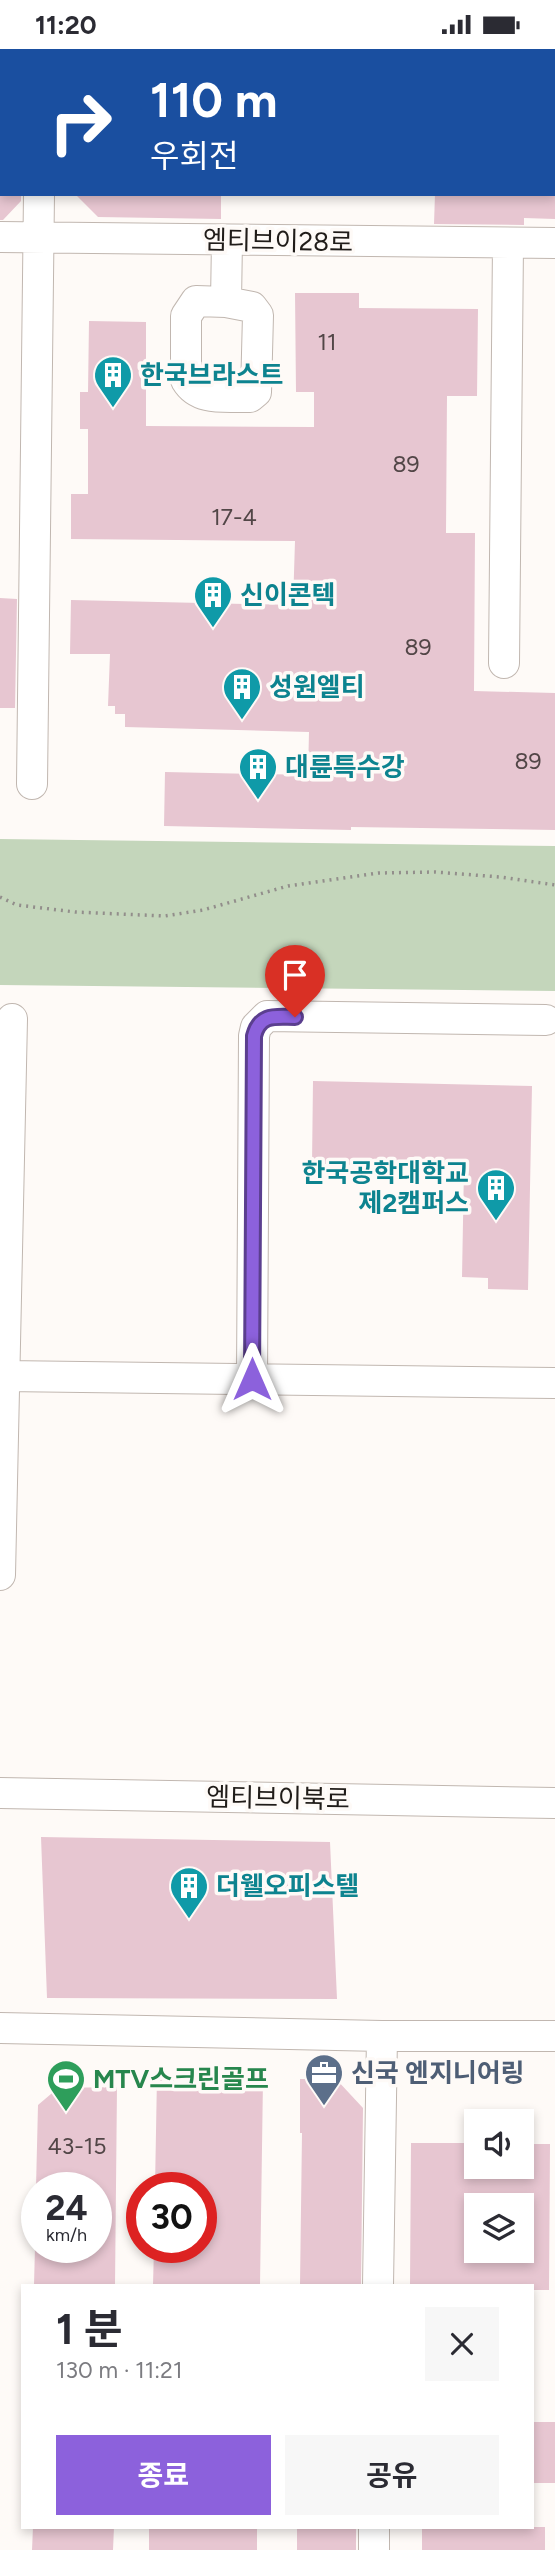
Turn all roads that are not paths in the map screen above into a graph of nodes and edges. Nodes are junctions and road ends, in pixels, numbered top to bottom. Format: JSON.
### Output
{"nodes":[{"id":1,"x":39,"y":196,"type":"edge"},
{"id":2,"x":0,"y":237,"type":"edge"},
{"id":3,"x":38,"y":237,"type":"junction"},
{"id":4,"x":227,"y":240,"type":"junction"},
{"id":5,"x":555,"y":243,"type":"edge"},
{"id":6,"x":508,"y":244,"type":"junction"},
{"id":7,"x":226,"y":302,"type":"dead end"},
{"id":8,"x":504,"y":663,"type":"dead end"},
{"id":9,"x":32,"y":784,"type":"dead end"},
{"id":10,"x":12,"y":1019,"type":"dead end"},
{"id":11,"x":546,"y":1020,"type":"dead end"},
{"id":12,"x":3,"y":1325,"type":"edge"},
{"id":13,"x":5,"y":1376,"type":"junction"},
{"id":14,"x":252,"y":1379,"type":"junction"},
{"id":15,"x":555,"y":1383,"type":"edge"},
{"id":16,"x":0,"y":1575,"type":"edge"},
{"id":17,"x":0,"y":1793,"type":"edge"},
{"id":18,"x":555,"y":1803,"type":"edge"},
{"id":19,"x":0,"y":2028,"type":"edge"},
{"id":20,"x":382,"y":2036,"type":"junction"},
{"id":21,"x":555,"y":2036,"type":"edge"},
{"id":22,"x":378,"y":2284,"type":"edge"},
{"id":23,"x":374,"y":2529,"type":"edge"},
{"id":24,"x":374,"y":2550,"type":"edge"}],
"edges":[{"from":1,"to":3,"type":"street"},
{"from":2,"to":3,"type":"street","name":"엠티브이28로"},
{"from":3,"to":4,"type":"street","name":"엠티브이28로"},
{"from":3,"to":9,"type":"street"},
{"from":4,"to":6,"type":"street","name":"엠티브이28로"},
{"from":4,"to":7,"type":"street"},
{"from":5,"to":6,"type":"street","name":"엠티브이28로"},
{"from":6,"to":8,"type":"street"},
{"from":10,"to":12,"type":"street"},
{"from":11,"to":14,"type":"street"},
{"from":12,"to":13,"type":"street"},
{"from":13,"to":14,"type":"street"},
{"from":13,"to":16,"type":"street"},
{"from":14,"to":15,"type":"street"},
{"from":17,"to":18,"type":"street","name":"엠티브이북로"},
{"from":19,"to":20,"type":"street"},
{"from":20,"to":21,"type":"street"},
{"from":20,"to":22,"type":"street"},
{"from":23,"to":24,"type":"street"}]}
